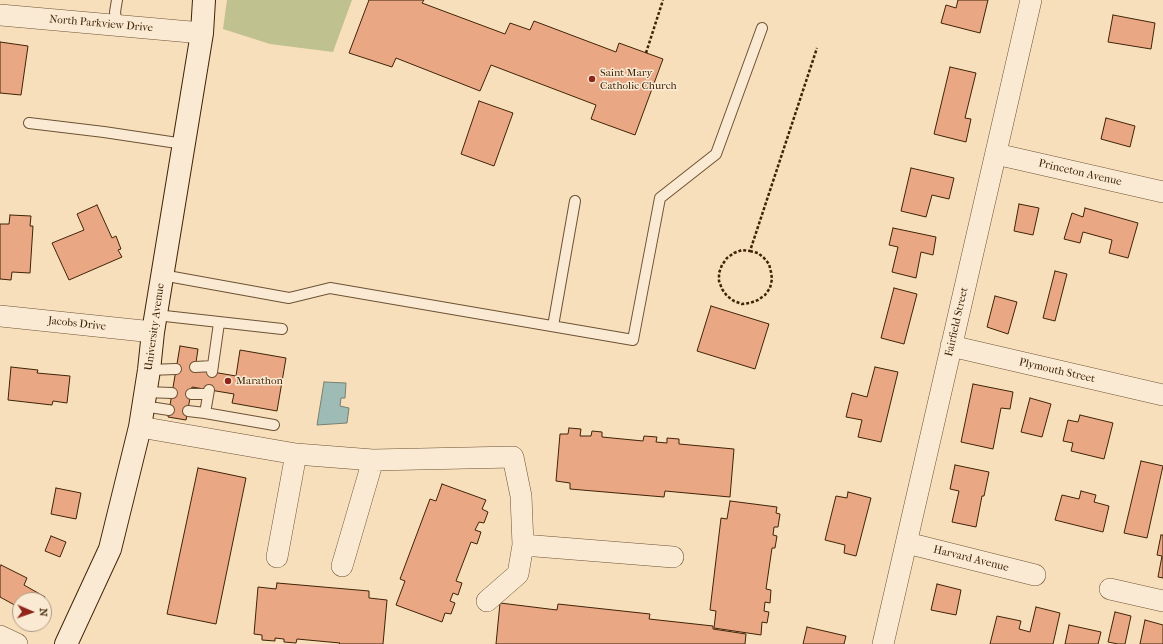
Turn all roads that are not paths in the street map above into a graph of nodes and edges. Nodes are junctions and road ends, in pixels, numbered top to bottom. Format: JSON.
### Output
{"nodes":[{"id":1,"x":117,"y":0,"type":"edge"},
{"id":2,"x":204,"y":0,"type":"edge"},
{"id":3,"x":1031,"y":0,"type":"edge"},
{"id":4,"x":0,"y":14,"type":"edge"},
{"id":5,"x":117,"y":25,"type":"junction"},
{"id":6,"x":762,"y":28,"type":"dead end"},
{"id":7,"x":202,"y":33,"type":"junction"},
{"id":8,"x":28,"y":123,"type":"dead end"},
{"id":9,"x":184,"y":144,"type":"junction"},
{"id":10,"x":996,"y":154,"type":"junction"},
{"id":11,"x":1163,"y":192,"type":"edge"},
{"id":12,"x":575,"y":201,"type":"dead end"},
{"id":13,"x":162,"y":275,"type":"junction"},
{"id":14,"x":0,"y":316,"type":"edge"},
{"id":15,"x":155,"y":323,"type":"junction"},
{"id":16,"x":219,"y":323,"type":"junction"},
{"id":17,"x":553,"y":326,"type":"junction"},
{"id":18,"x":282,"y":329,"type":"dead end"},
{"id":19,"x":951,"y":346,"type":"junction"},
{"id":20,"x":196,"y":367,"type":"dead end"},
{"id":21,"x":176,"y":369,"type":"dead end"},
{"id":22,"x":149,"y":370,"type":"junction"},
{"id":23,"x":172,"y":393,"type":"dead end"},
{"id":24,"x":191,"y":394,"type":"dead end"},
{"id":25,"x":1163,"y":396,"type":"edge"},
{"id":26,"x":142,"y":408,"type":"junction"},
{"id":27,"x":169,"y":410,"type":"dead end"},
{"id":28,"x":188,"y":411,"type":"dead end"},
{"id":29,"x":205,"y":413,"type":"junction"},
{"id":30,"x":274,"y":425,"type":"dead end"},
{"id":31,"x":296,"y":454,"type":"junction"},
{"id":32,"x":373,"y":460,"type":"junction"},
{"id":33,"x":907,"y":542,"type":"junction"},
{"id":34,"x":523,"y":545,"type":"junction"},
{"id":35,"x":276,"y":557,"type":"dead end"},
{"id":36,"x":673,"y":557,"type":"dead end"},
{"id":37,"x":342,"y":566,"type":"dead end"},
{"id":38,"x":1035,"y":575,"type":"dead end"},
{"id":39,"x":1110,"y":589,"type":"dead end"},
{"id":40,"x":487,"y":601,"type":"dead end"},
{"id":41,"x":1163,"y":601,"type":"edge"},
{"id":42,"x":0,"y":636,"type":"edge"},
{"id":43,"x":17,"y":644,"type":"edge"},
{"id":44,"x":66,"y":644,"type":"edge"},
{"id":45,"x":883,"y":644,"type":"edge"}],
"edges":[{"from":1,"to":5,"type":"lane"},
{"from":2,"to":7,"type":"street","name":"University Avenue"},
{"from":3,"to":10,"type":"street","name":"Fairfield Street"},
{"from":4,"to":5,"type":"street","name":"North Parkview Drive"},
{"from":5,"to":7,"type":"street","name":"North Parkview Drive"},
{"from":6,"to":17,"type":"lane"},
{"from":7,"to":9,"type":"street","name":"University Avenue"},
{"from":8,"to":9,"type":"lane"},
{"from":9,"to":13,"type":"street","name":"University Avenue"},
{"from":10,"to":11,"type":"street","name":"Princeton Avenue"},
{"from":10,"to":19,"type":"street","name":"Fairfield Street"},
{"from":12,"to":17,"type":"lane"},
{"from":13,"to":15,"type":"street","name":"University Avenue"},
{"from":13,"to":17,"type":"lane"},
{"from":14,"to":15,"type":"street","name":"Jacobs Drive"},
{"from":15,"to":16,"type":"lane"},
{"from":15,"to":22,"type":"street","name":"University Avenue"},
{"from":16,"to":18,"type":"lane"},
{"from":16,"to":20,"type":"lane"},
{"from":19,"to":25,"type":"street","name":"Plymouth Street"},
{"from":19,"to":33,"type":"street","name":"Fairfield Street"},
{"from":21,"to":22,"type":"lane"},
{"from":22,"to":26,"type":"street","name":"University Avenue"},
{"from":23,"to":26,"type":"lane"},
{"from":24,"to":29,"type":"lane"},
{"from":26,"to":27,"type":"lane"},
{"from":26,"to":31,"type":"street"},
{"from":26,"to":44,"type":"street","name":"University Avenue"},
{"from":28,"to":29,"type":"lane"},
{"from":29,"to":30,"type":"lane"},
{"from":31,"to":32,"type":"street"},
{"from":31,"to":35,"type":"street"},
{"from":32,"to":34,"type":"street"},
{"from":32,"to":37,"type":"street"},
{"from":33,"to":38,"type":"street","name":"Harvard Avenue"},
{"from":33,"to":45,"type":"street","name":"Fairfield Street"},
{"from":34,"to":36,"type":"street"},
{"from":34,"to":40,"type":"street"},
{"from":39,"to":41,"type":"street"},
{"from":42,"to":43,"type":"street"}]}
